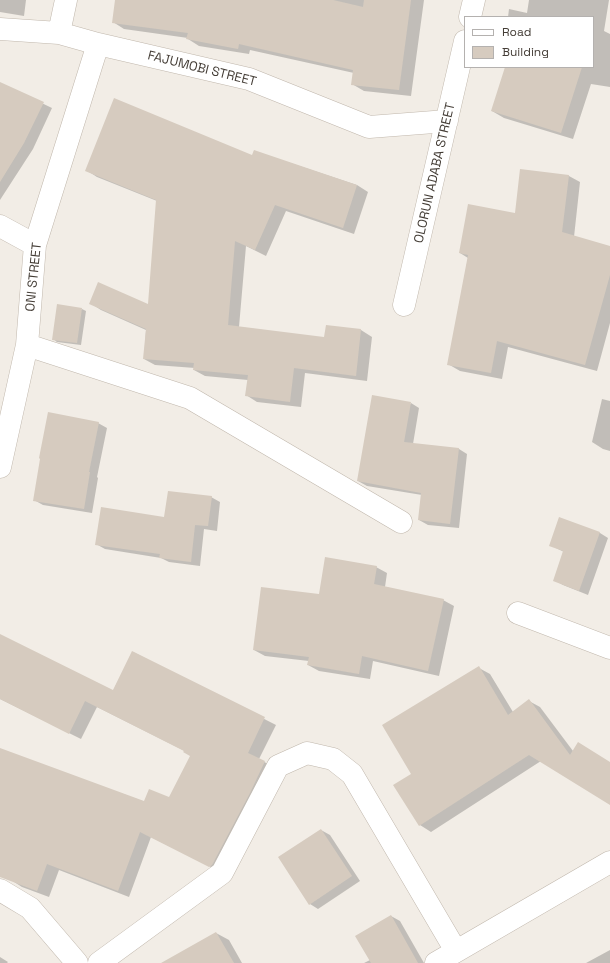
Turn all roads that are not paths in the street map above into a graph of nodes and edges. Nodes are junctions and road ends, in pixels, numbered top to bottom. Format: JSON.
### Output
{"nodes":[{"id":1,"x":66,"y":0,"type":"edge"},
{"id":2,"x":474,"y":0,"type":"edge"},
{"id":3,"x":470,"y":16,"type":"edge"},
{"id":4,"x":0,"y":28,"type":"edge"},
{"id":5,"x":59,"y":33,"type":"junction"},
{"id":6,"x":98,"y":44,"type":"junction"},
{"id":7,"x":464,"y":44,"type":"edge"},
{"id":8,"x":447,"y":121,"type":"junction"},
{"id":9,"x":0,"y":226,"type":"edge"},
{"id":10,"x":35,"y":245,"type":"junction"},
{"id":11,"x":404,"y":305,"type":"dead end"},
{"id":12,"x":27,"y":345,"type":"junction"},
{"id":13,"x":0,"y":467,"type":"edge"},
{"id":14,"x":401,"y":522,"type":"dead end"},
{"id":15,"x":518,"y":613,"type":"dead end"},
{"id":16,"x":610,"y":648,"type":"edge"},
{"id":17,"x":610,"y":862,"type":"edge"},
{"id":18,"x":0,"y":890,"type":"edge"},
{"id":19,"x":456,"y":952,"type":"junction"},
{"id":20,"x":77,"y":963,"type":"edge"},
{"id":21,"x":99,"y":963,"type":"edge"},
{"id":22,"x":436,"y":963,"type":"edge"}],
"edges":[{"from":1,"to":5,"type":"street"},
{"from":2,"to":3,"type":"street"},
{"from":4,"to":5,"type":"street","name":"FAJUMOBI STREET"},
{"from":5,"to":6,"type":"street","name":"FAJUMOBI STREET"},
{"from":6,"to":8,"type":"street","name":"FAJUMOBI STREET"},
{"from":6,"to":10,"type":"street","name":"ONI STREET"},
{"from":7,"to":8,"type":"street","name":"OLORUN ADABA STREET"},
{"from":8,"to":11,"type":"street","name":"OLORUN ADABA STREET"},
{"from":9,"to":10,"type":"street"},
{"from":10,"to":12,"type":"street","name":"ONI STREET"},
{"from":12,"to":13,"type":"street","name":"ONI STREET"},
{"from":12,"to":14,"type":"street"},
{"from":15,"to":16,"type":"street"},
{"from":17,"to":19,"type":"street"},
{"from":18,"to":20,"type":"street"},
{"from":19,"to":21,"type":"street"},
{"from":19,"to":22,"type":"street"}]}
